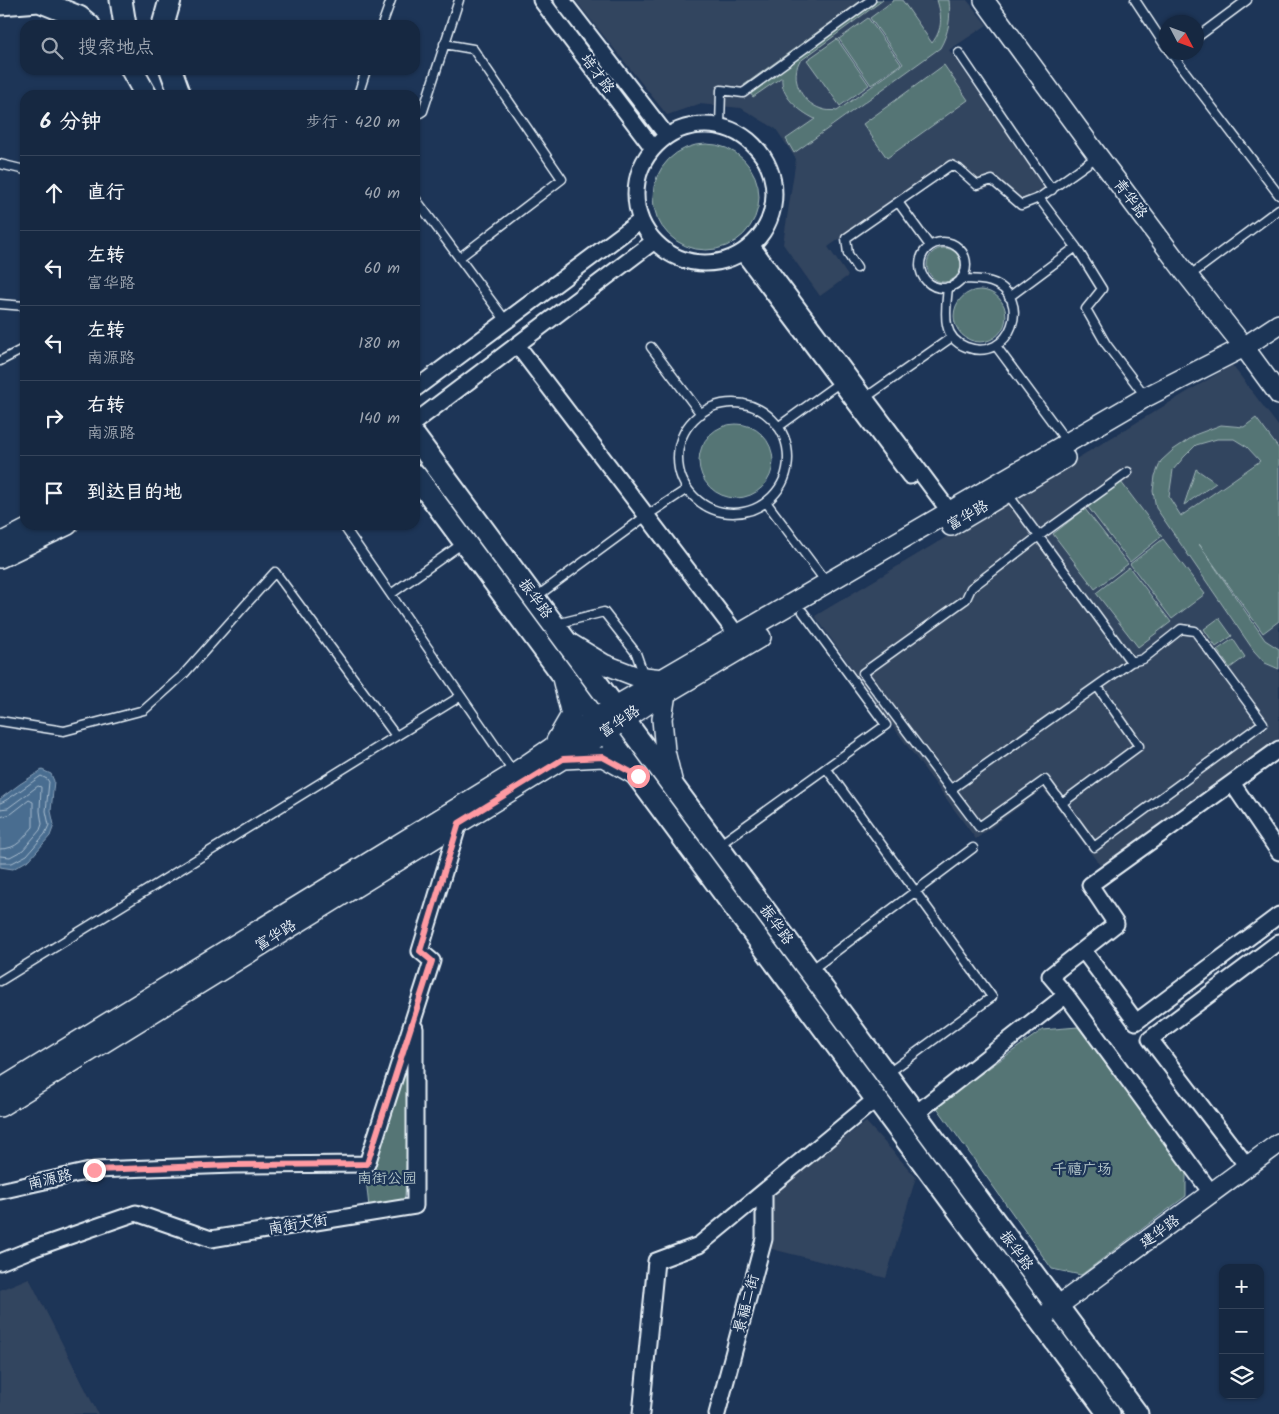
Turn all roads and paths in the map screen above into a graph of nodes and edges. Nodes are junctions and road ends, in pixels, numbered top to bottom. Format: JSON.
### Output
{"nodes":[{"id":1,"x":121,"y":0,"type":"edge"},
{"id":2,"x":156,"y":0,"type":"edge"},
{"id":3,"x":170,"y":0,"type":"edge"},
{"id":4,"x":391,"y":0,"type":"edge"},
{"id":5,"x":459,"y":0,"type":"edge"},
{"id":6,"x":540,"y":0,"type":"edge"},
{"id":7,"x":562,"y":0,"type":"edge"},
{"id":8,"x":871,"y":0,"type":"edge"},
{"id":9,"x":984,"y":0,"type":"edge"},
{"id":10,"x":1135,"y":0,"type":"edge"},
{"id":11,"x":1247,"y":0,"type":"edge"},
{"id":12,"x":0,"y":4,"type":"edge"},
{"id":13,"x":83,"y":20,"type":"edge"},
{"id":14,"x":123,"y":20,"type":"edge"},
{"id":15,"x":161,"y":20,"type":"edge"},
{"id":16,"x":164,"y":20,"type":"edge"},
{"id":17,"x":384,"y":20,"type":"edge"},
{"id":18,"x":1204,"y":32,"type":"edge"},
{"id":19,"x":1159,"y":36,"type":"edge"},
{"id":20,"x":444,"y":44,"type":"junction"},
{"id":21,"x":959,"y":53,"type":"dead end"},
{"id":22,"x":1178,"y":60,"type":"edge"},
{"id":23,"x":135,"y":75,"type":"edge"},
{"id":24,"x":173,"y":75,"type":"edge"},
{"id":25,"x":364,"y":75,"type":"edge"},
{"id":26,"x":143,"y":90,"type":"edge"},
{"id":27,"x":178,"y":90,"type":"edge"},
{"id":28,"x":360,"y":90,"type":"edge"},
{"id":29,"x":420,"y":113,"type":"edge"},
{"id":30,"x":720,"y":127,"type":"junction"},
{"id":31,"x":666,"y":136,"type":"junction"},
{"id":32,"x":653,"y":148,"type":"junction"},
{"id":33,"x":1098,"y":156,"type":"junction"},
{"id":34,"x":0,"y":164,"type":"edge"},
{"id":35,"x":20,"y":169,"type":"edge"},
{"id":36,"x":1052,"y":190,"type":"junction"},
{"id":37,"x":1279,"y":195,"type":"edge"},
{"id":38,"x":1039,"y":198,"type":"junction"},
{"id":39,"x":898,"y":202,"type":"junction"},
{"id":40,"x":420,"y":205,"type":"edge"},
{"id":41,"x":1279,"y":209,"type":"edge"},
{"id":42,"x":640,"y":222,"type":"junction"},
{"id":43,"x":653,"y":242,"type":"junction"},
{"id":44,"x":930,"y":246,"type":"junction"},
{"id":45,"x":1076,"y":247,"type":"junction"},
{"id":46,"x":747,"y":249,"type":"junction"},
{"id":47,"x":460,"y":258,"type":"junction"},
{"id":48,"x":857,"y":268,"type":"dead end"},
{"id":49,"x":1189,"y":276,"type":"junction"},
{"id":50,"x":961,"y":279,"type":"junction"},
{"id":51,"x":948,"y":287,"type":"junction"},
{"id":52,"x":1009,"y":297,"type":"junction"},
{"id":53,"x":0,"y":304,"type":"edge"},
{"id":54,"x":20,"y":306,"type":"edge"},
{"id":55,"x":506,"y":321,"type":"junction"},
{"id":56,"x":1279,"y":324,"type":"edge"},
{"id":57,"x":952,"y":337,"type":"junction"},
{"id":58,"x":517,"y":345,"type":"junction"},
{"id":59,"x":996,"y":346,"type":"junction"},
{"id":60,"x":651,"y":347,"type":"dead end"},
{"id":61,"x":1244,"y":347,"type":"junction"},
{"id":62,"x":20,"y":351,"type":"edge"},
{"id":63,"x":0,"y":361,"type":"edge"},
{"id":64,"x":839,"y":383,"type":"junction"},
{"id":65,"x":420,"y":385,"type":"edge"},
{"id":66,"x":1279,"y":396,"type":"edge"},
{"id":67,"x":1146,"y":397,"type":"junction"},
{"id":68,"x":865,"y":398,"type":"junction"},
{"id":69,"x":701,"y":414,"type":"junction"},
{"id":70,"x":420,"y":418,"type":"edge"},
{"id":71,"x":778,"y":427,"type":"junction"},
{"id":72,"x":1067,"y":442,"type":"junction"},
{"id":73,"x":420,"y":444,"type":"edge"},
{"id":74,"x":1128,"y":472,"type":"dead end"},
{"id":75,"x":420,"y":482,"type":"edge"},
{"id":76,"x":687,"y":489,"type":"junction"},
{"id":77,"x":1007,"y":493,"type":"junction"},
{"id":78,"x":766,"y":502,"type":"junction"},
{"id":79,"x":946,"y":514,"type":"junction"},
{"id":80,"x":646,"y":516,"type":"junction"},
{"id":81,"x":26,"y":530,"type":"edge"},
{"id":82,"x":58,"y":530,"type":"edge"},
{"id":83,"x":346,"y":530,"type":"edge"},
{"id":84,"x":1039,"y":536,"type":"junction"},
{"id":85,"x":464,"y":542,"type":"junction"},
{"id":86,"x":0,"y":543,"type":"edge"},
{"id":87,"x":0,"y":558,"type":"edge"},
{"id":88,"x":827,"y":584,"type":"junction"},
{"id":89,"x":391,"y":594,"type":"junction"},
{"id":90,"x":534,"y":598,"type":"junction"},
{"id":91,"x":803,"y":612,"type":"junction"},
{"id":92,"x":560,"y":633,"type":"junction"},
{"id":93,"x":738,"y":636,"type":"junction"},
{"id":94,"x":1131,"y":662,"type":"junction"},
{"id":95,"x":561,"y":672,"type":"junction"},
{"id":96,"x":644,"y":676,"type":"junction"},
{"id":97,"x":665,"y":686,"type":"junction"},
{"id":98,"x":1097,"y":686,"type":"junction"},
{"id":99,"x":461,"y":696,"type":"junction"},
{"id":100,"x":619,"y":713,"type":"junction"},
{"id":101,"x":0,"y":721,"type":"edge"},
{"id":102,"x":600,"y":725,"type":"junction"},
{"id":103,"x":396,"y":736,"type":"junction"},
{"id":104,"x":1279,"y":749,"type":"edge"},
{"id":105,"x":558,"y":752,"type":"junction"},
{"id":106,"x":826,"y":768,"type":"junction"},
{"id":107,"x":514,"y":773,"type":"junction"},
{"id":108,"x":638,"y":776,"type":"junction"},
{"id":109,"x":1232,"y":783,"type":"junction"},
{"id":110,"x":674,"y":788,"type":"junction"},
{"id":111,"x":950,"y":790,"type":"junction"},
{"id":112,"x":1062,"y":803,"type":"junction"},
{"id":113,"x":459,"y":823,"type":"junction"},
{"id":114,"x":718,"y":847,"type":"junction"},
{"id":115,"x":973,"y":848,"type":"dead end"},
{"id":116,"x":1279,"y":852,"type":"edge"},
{"id":117,"x":916,"y":891,"type":"junction"},
{"id":118,"x":1279,"y":915,"type":"edge"},
{"id":119,"x":1279,"y":942,"type":"edge"},
{"id":120,"x":1083,"y":950,"type":"junction"},
{"id":121,"x":809,"y":971,"type":"junction"},
{"id":122,"x":0,"y":981,"type":"edge"},
{"id":123,"x":1066,"y":995,"type":"junction"},
{"id":124,"x":415,"y":1012,"type":"junction"},
{"id":125,"x":1136,"y":1022,"type":"junction"},
{"id":126,"x":1150,"y":1039,"type":"junction"},
{"id":127,"x":886,"y":1075,"type":"junction"},
{"id":128,"x":0,"y":1088,"type":"edge"},
{"id":129,"x":876,"y":1099,"type":"junction"},
{"id":130,"x":0,"y":1107,"type":"edge"},
{"id":131,"x":915,"y":1114,"type":"junction"},
{"id":132,"x":1279,"y":1143,"type":"edge"},
{"id":133,"x":1247,"y":1166,"type":"junction"},
{"id":134,"x":0,"y":1191,"type":"edge"},
{"id":135,"x":764,"y":1192,"type":"junction"},
{"id":136,"x":1212,"y":1194,"type":"junction"},
{"id":137,"x":0,"y":1262,"type":"edge"},
{"id":138,"x":1057,"y":1306,"type":"junction"},
{"id":139,"x":1039,"y":1320,"type":"junction"},
{"id":140,"x":641,"y":1414,"type":"edge"},
{"id":141,"x":717,"y":1414,"type":"edge"},
{"id":142,"x":1109,"y":1414,"type":"edge"},
{"id":143,"x":1137,"y":1414,"type":"edge"}],
"edges":[{"from":1,"to":14,"type":"main road"},
{"from":2,"to":15,"type":"main road"},
{"from":3,"to":16,"type":"main road"},
{"from":4,"to":17,"type":"lane"},
{"from":5,"to":20,"type":"lane"},
{"from":6,"to":32,"type":"street","name":"培才路"},
{"from":7,"to":31,"type":"street","name":"培才路"},
{"from":8,"to":30,"type":"lane"},
{"from":9,"to":33,"type":"street","name":"青华路"},
{"from":10,"to":19,"type":"lane"},
{"from":11,"to":18,"type":"lane"},
{"from":12,"to":13,"type":"main road"},
{"from":20,"to":29,"type":"lane"},
{"from":20,"to":47,"type":"lane"},
{"from":21,"to":36,"type":"lane"},
{"from":22,"to":37,"type":"lane"},
{"from":23,"to":26,"type":"main road"},
{"from":24,"to":27,"type":"main road"},
{"from":25,"to":28,"type":"lane"},
{"from":30,"to":31,"type":"street"},
{"from":30,"to":46,"type":"street"},
{"from":31,"to":32,"type":"street"},
{"from":32,"to":42,"type":"street"},
{"from":33,"to":36,"type":"lane"},
{"from":33,"to":49,"type":"street","name":"青华路"},
{"from":34,"to":35,"type":"lane"},
{"from":36,"to":38,"type":"lane"},
{"from":38,"to":39,"type":"lane"},
{"from":38,"to":45,"type":"lane"},
{"from":39,"to":44,"type":"lane"},
{"from":39,"to":48,"type":"lane"},
{"from":40,"to":47,"type":"lane"},
{"from":41,"to":49,"type":"lane"},
{"from":42,"to":43,"type":"street"},
{"from":42,"to":55,"type":"street"},
{"from":43,"to":46,"type":"street"},
{"from":43,"to":58,"type":"street"},
{"from":44,"to":50,"type":"lane"},
{"from":44,"to":51,"type":"lane"},
{"from":45,"to":52,"type":"lane"},
{"from":45,"to":67,"type":"lane"},
{"from":46,"to":64,"type":"street"},
{"from":46,"to":68,"type":"street"},
{"from":47,"to":55,"type":"lane"},
{"from":49,"to":61,"type":"street","name":"青华路"},
{"from":50,"to":51,"type":"lane"},
{"from":50,"to":52,"type":"lane"},
{"from":51,"to":57,"type":"lane"},
{"from":52,"to":59,"type":"lane"},
{"from":53,"to":54,"type":"lane"},
{"from":55,"to":65,"type":"street"},
{"from":56,"to":61,"type":"street","name":"富华路"},
{"from":57,"to":59,"type":"lane"},
{"from":57,"to":68,"type":"lane"},
{"from":58,"to":70,"type":"street"},
{"from":58,"to":80,"type":"street"},
{"from":59,"to":72,"type":"lane"},
{"from":60,"to":69,"type":"lane"},
{"from":61,"to":66,"type":"street","name":"青华路"},
{"from":61,"to":67,"type":"street","name":"富华路"},
{"from":61,"to":77,"type":"street","name":"富华路"},
{"from":62,"to":63,"type":"lane"},
{"from":64,"to":71,"type":"lane"},
{"from":64,"to":79,"type":"street"},
{"from":67,"to":72,"type":"street","name":"富华路"},
{"from":68,"to":79,"type":"street"},
{"from":69,"to":71,"type":"lane"},
{"from":69,"to":76,"type":"lane"},
{"from":71,"to":78,"type":"lane"},
{"from":72,"to":79,"type":"street","name":"富华路"},
{"from":73,"to":90,"type":"main road","name":"振华路"},
{"from":74,"to":84,"type":"lane"},
{"from":75,"to":85,"type":"main road","name":"振华路"},
{"from":76,"to":78,"type":"lane"},
{"from":76,"to":80,"type":"lane"},
{"from":77,"to":84,"type":"lane"},
{"from":77,"to":91,"type":"street","name":"富华路"},
{"from":78,"to":88,"type":"lane"},
{"from":79,"to":88,"type":"street","name":"富华路"},
{"from":80,"to":90,"type":"lane"},
{"from":80,"to":93,"type":"street"},
{"from":81,"to":86,"type":"street"},
{"from":82,"to":87,"type":"street"},
{"from":83,"to":89,"type":"lane"},
{"from":84,"to":94,"type":"lane"},
{"from":84,"to":111,"type":"lane"},
{"from":85,"to":89,"type":"lane"},
{"from":85,"to":95,"type":"main road","name":"振华路"},
{"from":88,"to":93,"type":"street","name":"富华路"},
{"from":89,"to":99,"type":"lane"},
{"from":90,"to":92,"type":"main road","name":"振华路"},
{"from":91,"to":97,"type":"street","name":"富华路"},
{"from":91,"to":106,"type":"lane"},
{"from":92,"to":96,"type":"street"},
{"from":92,"to":96,"type":"lane"},
{"from":92,"to":100,"type":"main road","name":"振华路"},
{"from":93,"to":97,"type":"street","name":"富华路"},
{"from":94,"to":98,"type":"lane"},
{"from":94,"to":112,"type":"lane"},
{"from":95,"to":102,"type":"main road","name":"振华路"},
{"from":95,"to":105,"type":"street"},
{"from":96,"to":97,"type":"street"},
{"from":97,"to":100,"type":"street","name":"富华路"},
{"from":97,"to":110,"type":"street"},
{"from":98,"to":111,"type":"lane"},
{"from":98,"to":112,"type":"lane"},
{"from":99,"to":103,"type":"lane"},
{"from":99,"to":107,"type":"lane"},
{"from":100,"to":102,"type":"street","name":"富华路"},
{"from":100,"to":110,"type":"main road","name":"振华路"},
{"from":101,"to":103,"type":"lane"},
{"from":102,"to":105,"type":"street","name":"富华路"},
{"from":102,"to":108,"type":"main road","name":"振华路"},
{"from":103,"to":122,"type":"lane"},
{"from":104,"to":109,"type":"street"},
{"from":105,"to":107,"type":"street","name":"富华路"},
{"from":105,"to":108,"type":"street"},
{"from":105,"to":113,"type":"street","name":"富华路"},
{"from":106,"to":114,"type":"lane"},
{"from":106,"to":117,"type":"lane"},
{"from":107,"to":128,"type":"street","name":"富华路"},
{"from":108,"to":129,"type":"main road","name":"振华路"},
{"from":109,"to":116,"type":"street"},
{"from":109,"to":120,"type":"street"},
{"from":110,"to":114,"type":"main road","name":"振华路"},
{"from":111,"to":112,"type":"lane"},
{"from":113,"to":124,"type":"street","name":"南源路"},
{"from":113,"to":130,"type":"street","name":"富华路"},
{"from":114,"to":121,"type":"main road","name":"振华路"},
{"from":115,"to":117,"type":"lane"},
{"from":117,"to":121,"type":"lane"},
{"from":117,"to":127,"type":"lane"},
{"from":118,"to":125,"type":"street"},
{"from":119,"to":126,"type":"street"},
{"from":120,"to":123,"type":"street"},
{"from":120,"to":125,"type":"street"},
{"from":121,"to":127,"type":"main road","name":"振华路"},
{"from":123,"to":131,"type":"street"},
{"from":123,"to":136,"type":"street"},
{"from":124,"to":134,"type":"street","name":"南源路"},
{"from":124,"to":137,"type":"street","name":"南街大街"},
{"from":125,"to":126,"type":"street"},
{"from":126,"to":133,"type":"street"},
{"from":127,"to":131,"type":"main road","name":"振华路"},
{"from":129,"to":135,"type":"street"},
{"from":129,"to":139,"type":"main road","name":"振华路"},
{"from":131,"to":138,"type":"main road","name":"振华路"},
{"from":132,"to":133,"type":"street","name":"建华路"},
{"from":133,"to":136,"type":"street","name":"建华路"},
{"from":135,"to":140,"type":"street"},
{"from":135,"to":141,"type":"street","name":"景福二街"},
{"from":136,"to":138,"type":"street","name":"建华路"},
{"from":138,"to":139,"type":"street","name":"建华路"},
{"from":138,"to":143,"type":"main road","name":"振华路"},
{"from":139,"to":142,"type":"main road","name":"振华路"}]}
